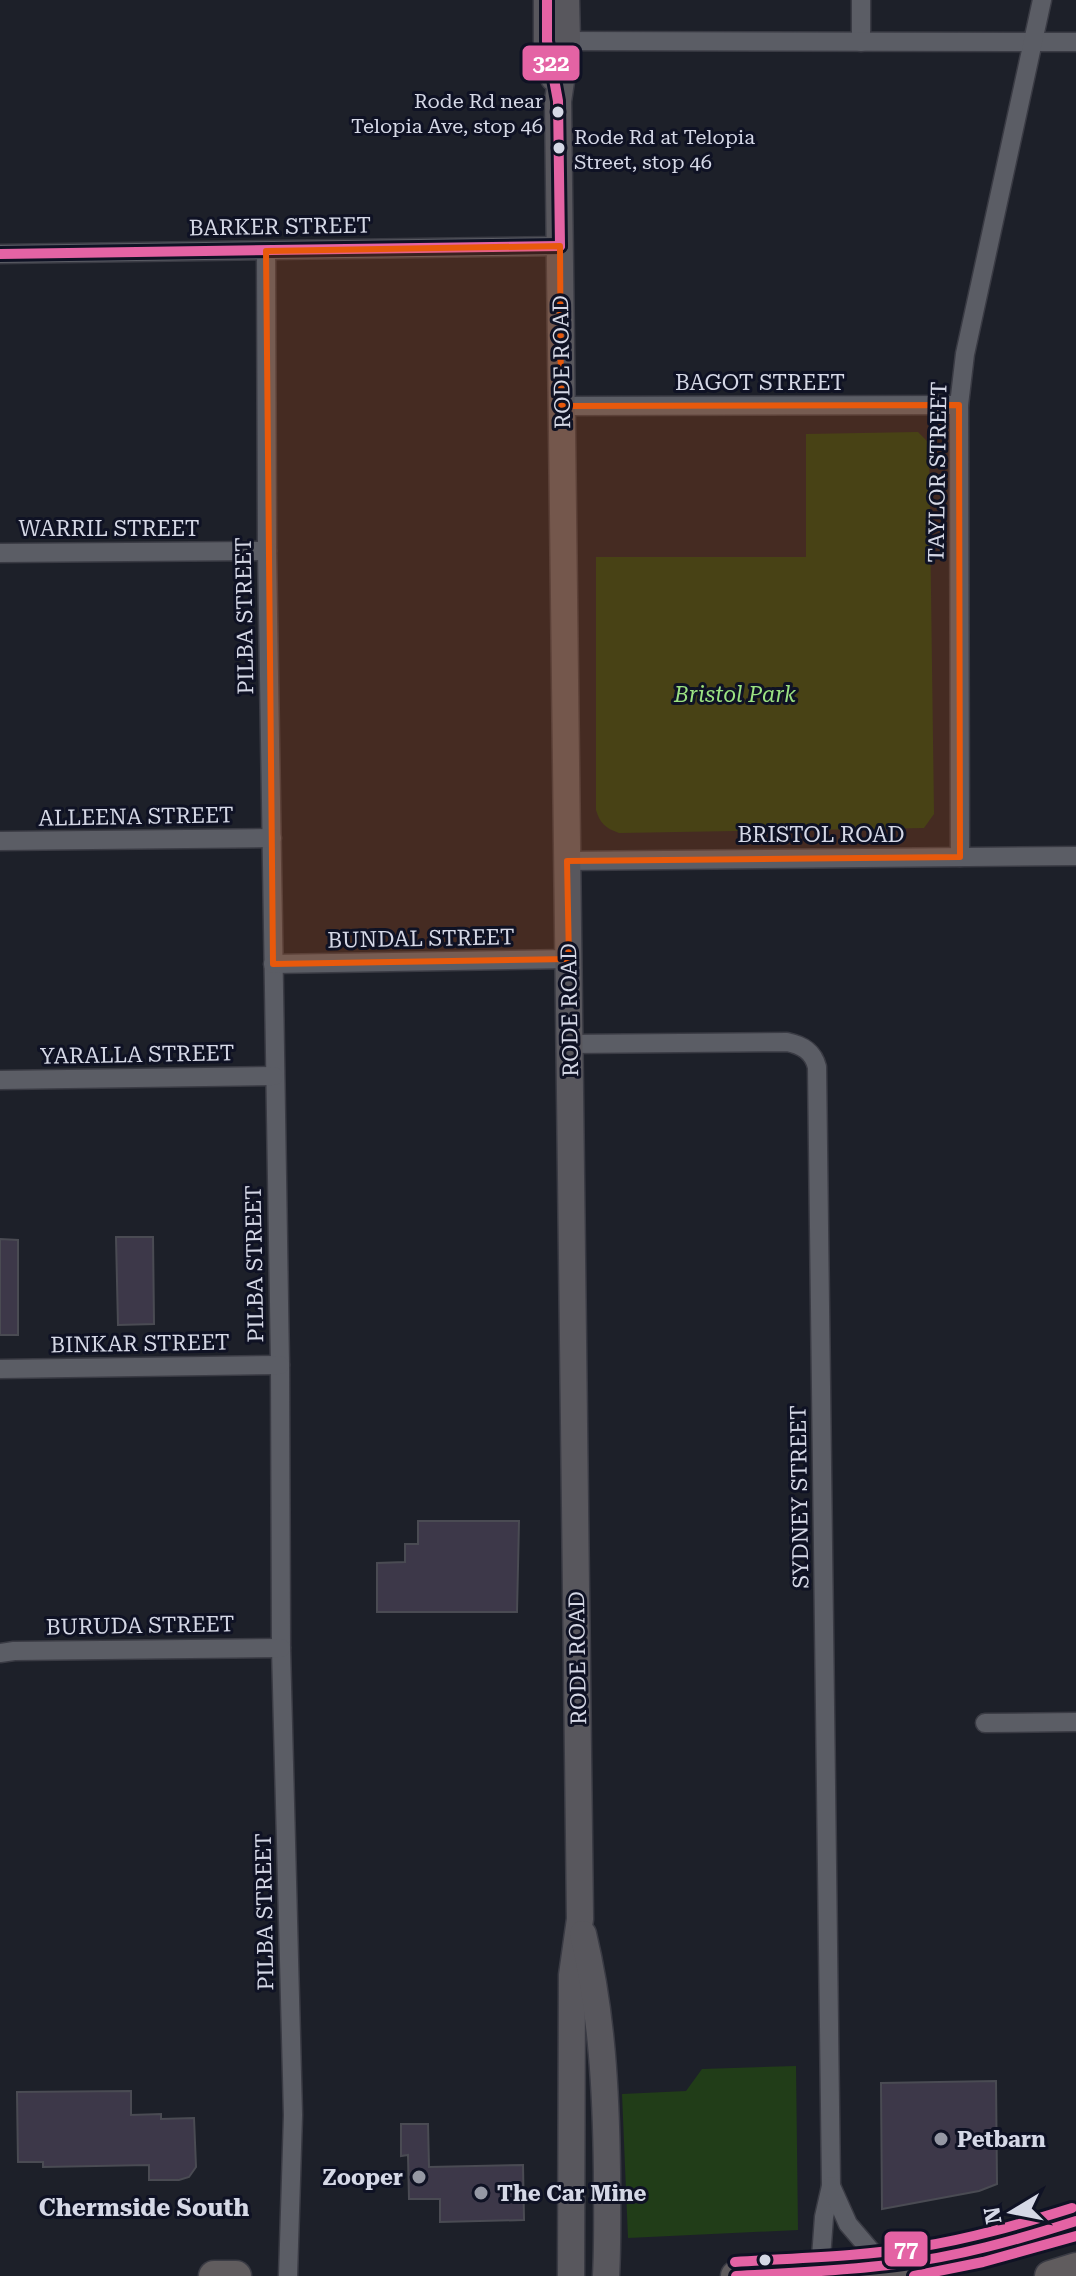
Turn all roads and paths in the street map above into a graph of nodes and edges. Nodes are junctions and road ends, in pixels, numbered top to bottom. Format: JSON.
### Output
{"nodes":[{"id":1,"x":547,"y":0,"type":"edge"},
{"id":2,"x":566,"y":0,"type":"edge"},
{"id":3,"x":861,"y":0,"type":"edge"},
{"id":4,"x":1042,"y":0,"type":"edge"},
{"id":5,"x":557,"y":41,"type":"junction"},
{"id":6,"x":861,"y":42,"type":"junction"},
{"id":7,"x":1033,"y":42,"type":"junction"},
{"id":8,"x":1076,"y":42,"type":"edge"},
{"id":9,"x":560,"y":246,"type":"junction"},
{"id":10,"x":266,"y":251,"type":"junction"},
{"id":11,"x":0,"y":254,"type":"edge"},
{"id":12,"x":959,"y":405,"type":"junction"},
{"id":13,"x":561,"y":406,"type":"junction"},
{"id":14,"x":267,"y":551,"type":"junction"},
{"id":15,"x":0,"y":553,"type":"edge"},
{"id":16,"x":272,"y":838,"type":"junction"},
{"id":17,"x":0,"y":841,"type":"edge"},
{"id":18,"x":1076,"y":856,"type":"edge"},
{"id":19,"x":960,"y":857,"type":"junction"},
{"id":20,"x":567,"y":861,"type":"junction"},
{"id":21,"x":569,"y":959,"type":"junction"},
{"id":22,"x":273,"y":964,"type":"junction"},
{"id":23,"x":570,"y":1044,"type":"junction"},
{"id":24,"x":274,"y":1076,"type":"junction"},
{"id":25,"x":0,"y":1080,"type":"edge"},
{"id":26,"x":280,"y":1365,"type":"junction"},
{"id":27,"x":0,"y":1369,"type":"edge"},
{"id":28,"x":281,"y":1648,"type":"junction"},
{"id":29,"x":0,"y":1653,"type":"edge"},
{"id":30,"x":1076,"y":1722,"type":"edge"},
{"id":31,"x":985,"y":1723,"type":"dead end"},
{"id":32,"x":580,"y":1919,"type":"junction"},
{"id":33,"x":831,"y":2186,"type":"junction"},
{"id":34,"x":1076,"y":2221,"type":"edge"},
{"id":35,"x":883,"y":2265,"type":"junction"},
{"id":36,"x":1076,"y":2268,"type":"edge"},
{"id":37,"x":820,"y":2271,"type":"junction"},
{"id":38,"x":214,"y":2276,"type":"edge"},
{"id":39,"x":236,"y":2276,"type":"edge"},
{"id":40,"x":288,"y":2276,"type":"edge"},
{"id":41,"x":571,"y":2276,"type":"edge"},
{"id":42,"x":606,"y":2276,"type":"edge"},
{"id":43,"x":736,"y":2276,"type":"edge"},
{"id":44,"x":1050,"y":2276,"type":"edge"}],
"edges":[{"from":1,"to":5,"type":"main road","name":"RODE ROAD"},
{"from":2,"to":5,"type":"main road","name":"RODE ROAD"},
{"from":3,"to":6,"type":"street"},
{"from":4,"to":7,"type":"street","name":"TAYLOR STREET"},
{"from":5,"to":6,"type":"street"},
{"from":5,"to":9,"type":"main road","name":"RODE ROAD"},
{"from":6,"to":7,"type":"street"},
{"from":7,"to":8,"type":"street"},
{"from":7,"to":12,"type":"street","name":"TAYLOR STREET"},
{"from":9,"to":10,"type":"street","name":"BARKER STREET"},
{"from":9,"to":13,"type":"main road","name":"RODE ROAD"},
{"from":10,"to":11,"type":"street","name":"BARKER STREET"},
{"from":10,"to":14,"type":"street","name":"PILBA STREET"},
{"from":12,"to":13,"type":"street","name":"BAGOT STREET"},
{"from":12,"to":19,"type":"street","name":"TAYLOR STREET"},
{"from":13,"to":20,"type":"main road","name":"RODE ROAD"},
{"from":14,"to":15,"type":"street","name":"WARRIL STREET"},
{"from":14,"to":16,"type":"street","name":"PILBA STREET"},
{"from":16,"to":17,"type":"street","name":"ALLEENA STREET"},
{"from":16,"to":22,"type":"street","name":"PILBA STREET"},
{"from":18,"to":19,"type":"street","name":"BRISTOL ROAD"},
{"from":19,"to":20,"type":"street","name":"BRISTOL ROAD"},
{"from":20,"to":21,"type":"main road","name":"RODE ROAD"},
{"from":21,"to":22,"type":"street","name":"BUNDAL STREET"},
{"from":21,"to":23,"type":"main road","name":"RODE ROAD"},
{"from":22,"to":24,"type":"street","name":"PILBA STREET"},
{"from":23,"to":32,"type":"main road","name":"RODE ROAD"},
{"from":23,"to":33,"type":"street","name":"SYDNEY STREET"},
{"from":24,"to":25,"type":"street","name":"YARALLA STREET"},
{"from":24,"to":26,"type":"street","name":"PILBA STREET"},
{"from":26,"to":27,"type":"street","name":"BINKAR STREET"},
{"from":26,"to":28,"type":"street","name":"PILBA STREET"},
{"from":28,"to":29,"type":"street","name":"BURUDA STREET"},
{"from":28,"to":40,"type":"street","name":"PILBA STREET"},
{"from":30,"to":31,"type":"street"},
{"from":32,"to":41,"type":"main road","name":"RODE ROAD"},
{"from":32,"to":42,"type":"main road","name":"RODE ROAD"},
{"from":33,"to":35,"type":"street","name":"SYDNEY STREET"},
{"from":33,"to":37,"type":"street","name":"SYDNEY STREET"},
{"from":34,"to":35,"type":"highway"},
{"from":35,"to":37,"type":"highway"},
{"from":36,"to":44,"type":"highway"},
{"from":37,"to":43,"type":"highway"},
{"from":38,"to":39,"type":"highway"}]}
